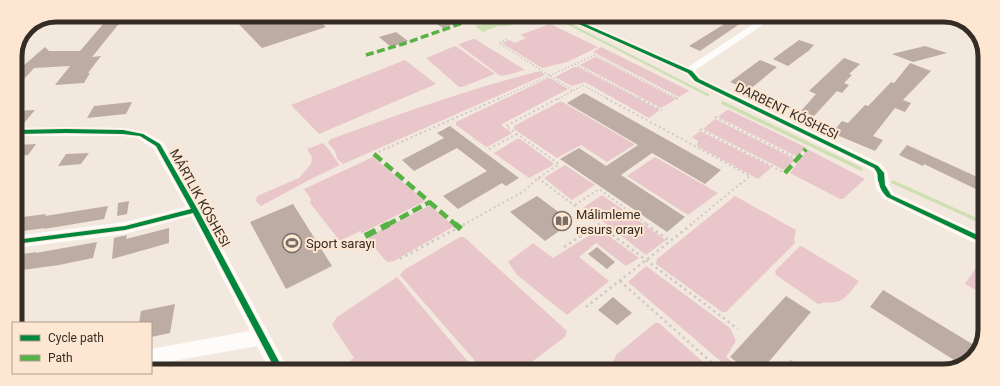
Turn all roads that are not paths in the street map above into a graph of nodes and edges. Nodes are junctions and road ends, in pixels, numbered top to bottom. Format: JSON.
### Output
{"nodes":[{"id":1,"x":577,"y":22,"type":"edge"},
{"id":2,"x":762,"y":22,"type":"edge"},
{"id":3,"x":690,"y":72,"type":"junction"},
{"id":4,"x":22,"y":132,"type":"edge"},
{"id":5,"x":195,"y":210,"type":"junction"},
{"id":6,"x":978,"y":238,"type":"edge"},
{"id":7,"x":22,"y":241,"type":"edge"},
{"id":8,"x":261,"y":337,"type":"junction"},
{"id":9,"x":152,"y":357,"type":"edge"},
{"id":10,"x":276,"y":364,"type":"edge"}],
"edges":[{"from":1,"to":3,"type":"street","name":"DARBENT KÓSHESI"},
{"from":2,"to":3,"type":"street"},
{"from":3,"to":6,"type":"street","name":"DARBENT KÓSHESI"},
{"from":4,"to":5,"type":"street","name":"MÁRTLIK KÓSHESI"},
{"from":5,"to":7,"type":"street"},
{"from":5,"to":8,"type":"street","name":"MÁRTLIK KÓSHESI"},
{"from":8,"to":9,"type":"street"},
{"from":8,"to":10,"type":"street","name":"MÁRTLIK KÓSHESI"}]}
